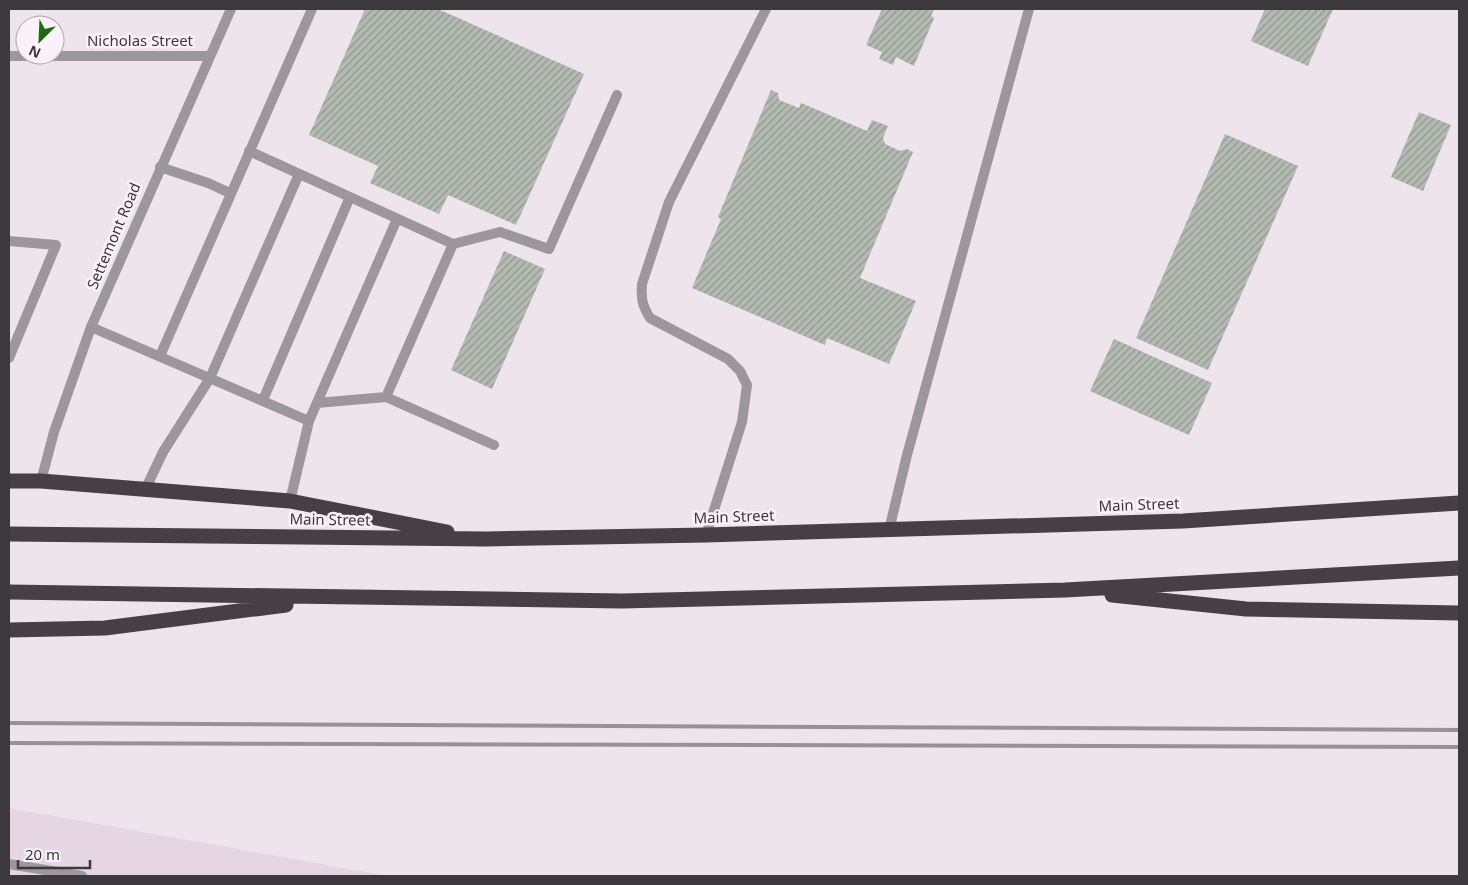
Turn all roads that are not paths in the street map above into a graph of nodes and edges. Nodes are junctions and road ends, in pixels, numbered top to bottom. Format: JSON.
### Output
{"nodes":[{"id":1,"x":230,"y":9,"type":"edge"},
{"id":2,"x":312,"y":9,"type":"edge"},
{"id":3,"x":766,"y":9,"type":"edge"},
{"id":4,"x":1030,"y":9,"type":"edge"},
{"id":5,"x":9,"y":56,"type":"edge"},
{"id":6,"x":210,"y":56,"type":"junction"},
{"id":7,"x":618,"y":95,"type":"dead end"},
{"id":8,"x":249,"y":151,"type":"junction"},
{"id":9,"x":160,"y":167,"type":"junction"},
{"id":10,"x":299,"y":174,"type":"junction"},
{"id":11,"x":230,"y":194,"type":"junction"},
{"id":12,"x":350,"y":197,"type":"junction"},
{"id":13,"x":397,"y":218,"type":"junction"},
{"id":14,"x":9,"y":241,"type":"edge"},
{"id":15,"x":453,"y":244,"type":"junction"},
{"id":16,"x":91,"y":327,"type":"junction"},
{"id":17,"x":160,"y":356,"type":"junction"},
{"id":18,"x":9,"y":358,"type":"edge"},
{"id":19,"x":210,"y":378,"type":"junction"},
{"id":20,"x":386,"y":397,"type":"junction"},
{"id":21,"x":262,"y":400,"type":"junction"},
{"id":22,"x":317,"y":403,"type":"junction"},
{"id":23,"x":309,"y":421,"type":"junction"},
{"id":24,"x":494,"y":444,"type":"dead end"},
{"id":25,"x":9,"y":481,"type":"edge"},
{"id":26,"x":41,"y":481,"type":"junction"},
{"id":27,"x":145,"y":490,"type":"junction"},
{"id":28,"x":1459,"y":497,"type":"edge"},
{"id":29,"x":290,"y":501,"type":"junction"},
{"id":30,"x":1459,"y":503,"type":"edge"},
{"id":31,"x":1423,"y":505,"type":"junction"},
{"id":32,"x":889,"y":530,"type":"junction"},
{"id":33,"x":9,"y":534,"type":"edge"},
{"id":34,"x":706,"y":536,"type":"junction"},
{"id":35,"x":486,"y":539,"type":"junction"},
{"id":36,"x":1459,"y":568,"type":"edge"},
{"id":37,"x":1066,"y":590,"type":"junction"},
{"id":38,"x":9,"y":592,"type":"edge"},
{"id":39,"x":340,"y":598,"type":"junction"},
{"id":40,"x":1459,"y":613,"type":"edge"},
{"id":41,"x":9,"y":630,"type":"edge"},
{"id":42,"x":9,"y":864,"type":"edge"},
{"id":43,"x":82,"y":876,"type":"edge"}],
"edges":[{"from":1,"to":6,"type":"street","name":"Settemont Road"},
{"from":2,"to":8,"type":"street"},
{"from":3,"to":34,"type":"street"},
{"from":4,"to":32,"type":"street"},
{"from":5,"to":6,"type":"street","name":"Nicholas Street"},
{"from":6,"to":9,"type":"street","name":"Settemont Road"},
{"from":7,"to":15,"type":"street"},
{"from":8,"to":10,"type":"street"},
{"from":8,"to":11,"type":"street"},
{"from":9,"to":11,"type":"street"},
{"from":9,"to":16,"type":"street","name":"Settemont Road"},
{"from":10,"to":12,"type":"street"},
{"from":10,"to":19,"type":"street"},
{"from":11,"to":17,"type":"street"},
{"from":12,"to":13,"type":"street"},
{"from":12,"to":21,"type":"street"},
{"from":13,"to":15,"type":"street"},
{"from":13,"to":22,"type":"street"},
{"from":14,"to":18,"type":"street"},
{"from":15,"to":20,"type":"street"},
{"from":16,"to":17,"type":"street"},
{"from":16,"to":26,"type":"street","name":"Settemont Road"},
{"from":17,"to":19,"type":"street"},
{"from":19,"to":21,"type":"street"},
{"from":19,"to":27,"type":"street"},
{"from":20,"to":22,"type":"street"},
{"from":20,"to":24,"type":"street"},
{"from":21,"to":23,"type":"street"},
{"from":22,"to":23,"type":"street"},
{"from":23,"to":29,"type":"street"},
{"from":25,"to":26,"type":"highway"},
{"from":26,"to":27,"type":"highway"},
{"from":27,"to":29,"type":"highway"},
{"from":28,"to":31,"type":"highway"},
{"from":29,"to":35,"type":"highway"},
{"from":30,"to":31,"type":"highway","name":"Main Street"},
{"from":31,"to":32,"type":"highway","name":"Main Street"},
{"from":32,"to":34,"type":"highway","name":"Main Street"},
{"from":33,"to":35,"type":"highway","name":"Main Street"},
{"from":34,"to":35,"type":"highway","name":"Main Street"},
{"from":36,"to":37,"type":"highway"},
{"from":37,"to":39,"type":"highway"},
{"from":37,"to":40,"type":"highway"},
{"from":38,"to":39,"type":"highway"},
{"from":39,"to":41,"type":"highway"},
{"from":42,"to":43,"type":"street"}]}
